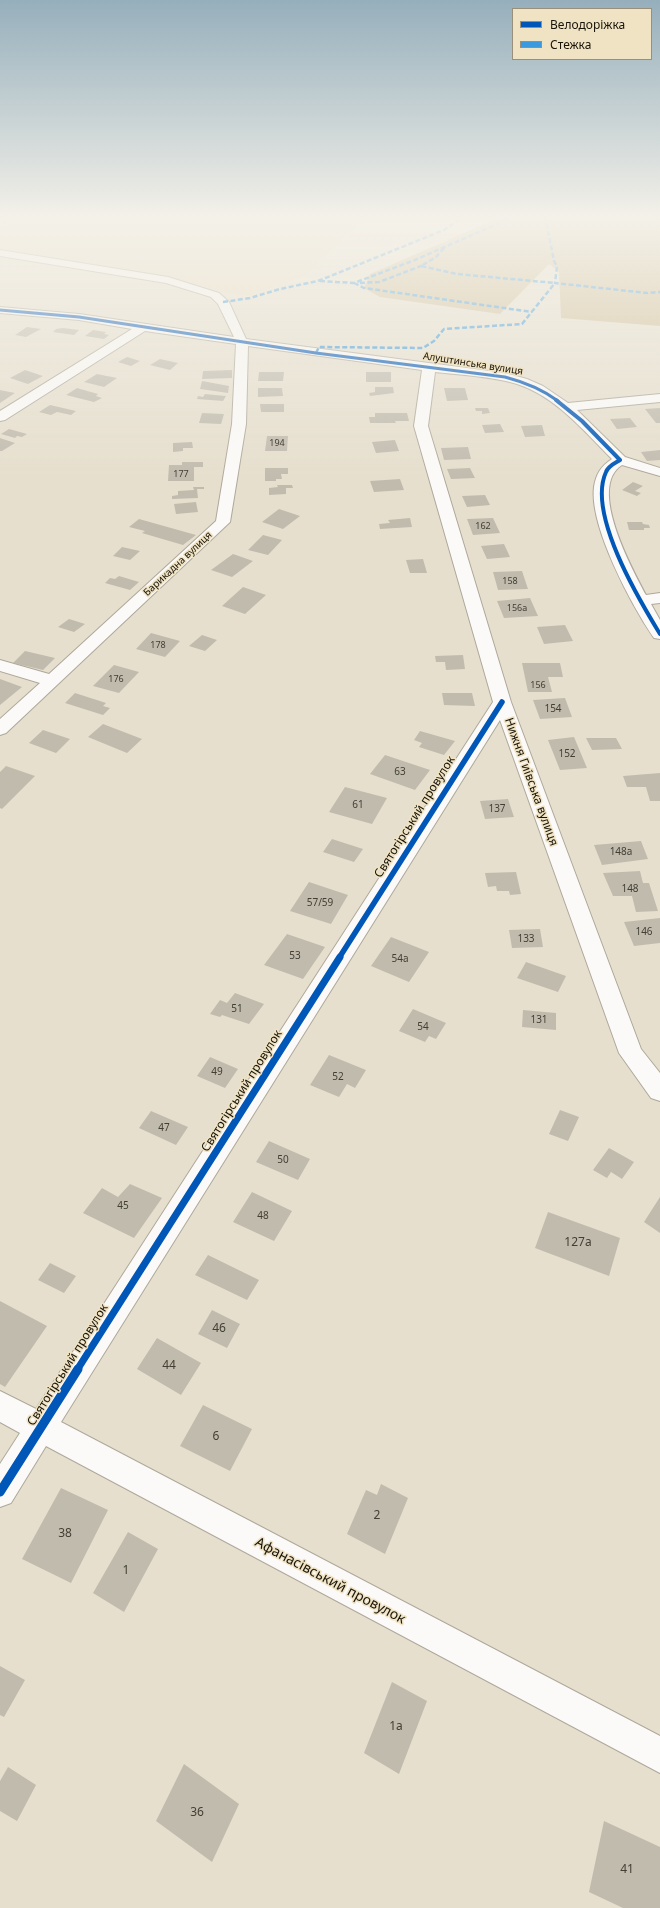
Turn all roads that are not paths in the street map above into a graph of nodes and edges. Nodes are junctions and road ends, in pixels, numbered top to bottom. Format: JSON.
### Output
{"nodes":[{"id":1,"x":224,"y":305,"type":"edge"},
{"id":2,"x":0,"y":310,"type":"edge"},
{"id":3,"x":143,"y":327,"type":"junction"},
{"id":4,"x":242,"y":342,"type":"junction"},
{"id":5,"x":429,"y":368,"type":"junction"},
{"id":6,"x":660,"y":398,"type":"edge"},
{"id":7,"x":566,"y":406,"type":"junction"},
{"id":8,"x":0,"y":417,"type":"edge"},
{"id":9,"x":620,"y":460,"type":"junction"},
{"id":10,"x":660,"y":472,"type":"edge"},
{"id":11,"x":660,"y":598,"type":"edge"},
{"id":12,"x":640,"y":601,"type":"junction"},
{"id":13,"x":660,"y":634,"type":"edge"},
{"id":14,"x":0,"y":665,"type":"edge"},
{"id":15,"x":53,"y":681,"type":"junction"},
{"id":16,"x":502,"y":702,"type":"junction"},
{"id":17,"x":0,"y":730,"type":"edge"},
{"id":18,"x":660,"y":1091,"type":"edge"},
{"id":19,"x":0,"y":1406,"type":"edge"},
{"id":20,"x":41,"y":1428,"type":"junction"},
{"id":21,"x":0,"y":1492,"type":"edge"},
{"id":22,"x":660,"y":1755,"type":"edge"}],
"edges":[{"from":1,"to":4,"type":"street"},
{"from":2,"to":3,"type":"street","name":"Алуштинська вулиця"},
{"from":3,"to":4,"type":"street","name":"Алуштинська вулиця"},
{"from":3,"to":8,"type":"street"},
{"from":4,"to":5,"type":"street","name":"Алуштинська вулиця"},
{"from":4,"to":15,"type":"street","name":"Барикадна вулиця"},
{"from":5,"to":7,"type":"street","name":"Алуштинська вулиця"},
{"from":5,"to":16,"type":"street","name":"Нижня Гиївська вулиця"},
{"from":6,"to":7,"type":"street"},
{"from":7,"to":9,"type":"street","name":"Алуштинська вулиця"},
{"from":9,"to":10,"type":"street"},
{"from":9,"to":12,"type":"street"},
{"from":11,"to":12,"type":"street"},
{"from":12,"to":13,"type":"street"},
{"from":14,"to":15,"type":"street"},
{"from":15,"to":17,"type":"street","name":"Барикадна вулиця"},
{"from":16,"to":18,"type":"street","name":"Нижня Гиївська вулиця"},
{"from":16,"to":20,"type":"street","name":"Святогірський провулок"},
{"from":19,"to":20,"type":"street","name":"Афанасівський провулок"},
{"from":20,"to":21,"type":"street","name":"Святогірський провулок"},
{"from":20,"to":22,"type":"street","name":"Афанасівський провулок"}]}
